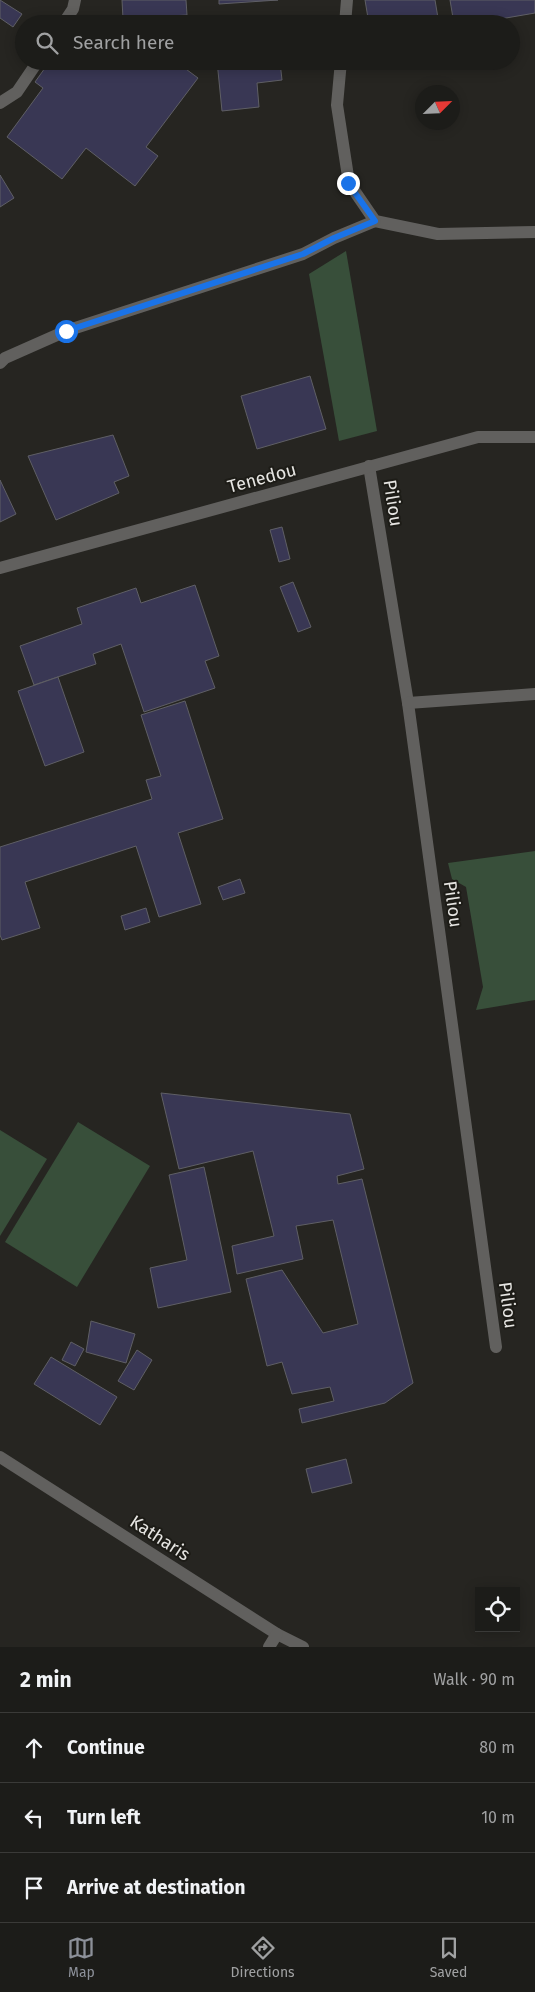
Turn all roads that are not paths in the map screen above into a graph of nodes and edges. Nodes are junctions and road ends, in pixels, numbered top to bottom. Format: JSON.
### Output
{"nodes":[{"id":1,"x":74,"y":0,"type":"edge"},
{"id":2,"x":347,"y":0,"type":"edge"},
{"id":3,"x":69,"y":15,"type":"edge"},
{"id":4,"x":345,"y":15,"type":"edge"},
{"id":5,"x":32,"y":70,"type":"edge"},
{"id":6,"x":340,"y":70,"type":"edge"},
{"id":7,"x":0,"y":103,"type":"edge"},
{"id":8,"x":375,"y":221,"type":"junction"},
{"id":9,"x":535,"y":232,"type":"edge"},
{"id":10,"x":0,"y":363,"type":"edge"},
{"id":11,"x":535,"y":437,"type":"edge"},
{"id":12,"x":369,"y":466,"type":"junction"},
{"id":13,"x":0,"y":568,"type":"edge"},
{"id":14,"x":535,"y":694,"type":"edge"},
{"id":15,"x":408,"y":703,"type":"junction"},
{"id":16,"x":496,"y":1347,"type":"dead end"},
{"id":17,"x":0,"y":1457,"type":"edge"},
{"id":18,"x":277,"y":1634,"type":"junction"},
{"id":19,"x":269,"y":1647,"type":"edge"},
{"id":20,"x":303,"y":1647,"type":"edge"}],
"edges":[{"from":1,"to":3,"type":"street"},
{"from":2,"to":4,"type":"street"},
{"from":5,"to":7,"type":"street"},
{"from":6,"to":8,"type":"street"},
{"from":8,"to":9,"type":"street"},
{"from":8,"to":10,"type":"street"},
{"from":11,"to":12,"type":"street","name":"Tenedou"},
{"from":12,"to":13,"type":"street","name":"Tenedou"},
{"from":12,"to":15,"type":"street","name":"Piliou"},
{"from":14,"to":15,"type":"street"},
{"from":15,"to":16,"type":"street","name":"Piliou"},
{"from":17,"to":18,"type":"street","name":"Katharis"},
{"from":18,"to":19,"type":"street"},
{"from":18,"to":20,"type":"street","name":"Katharis"}]}
